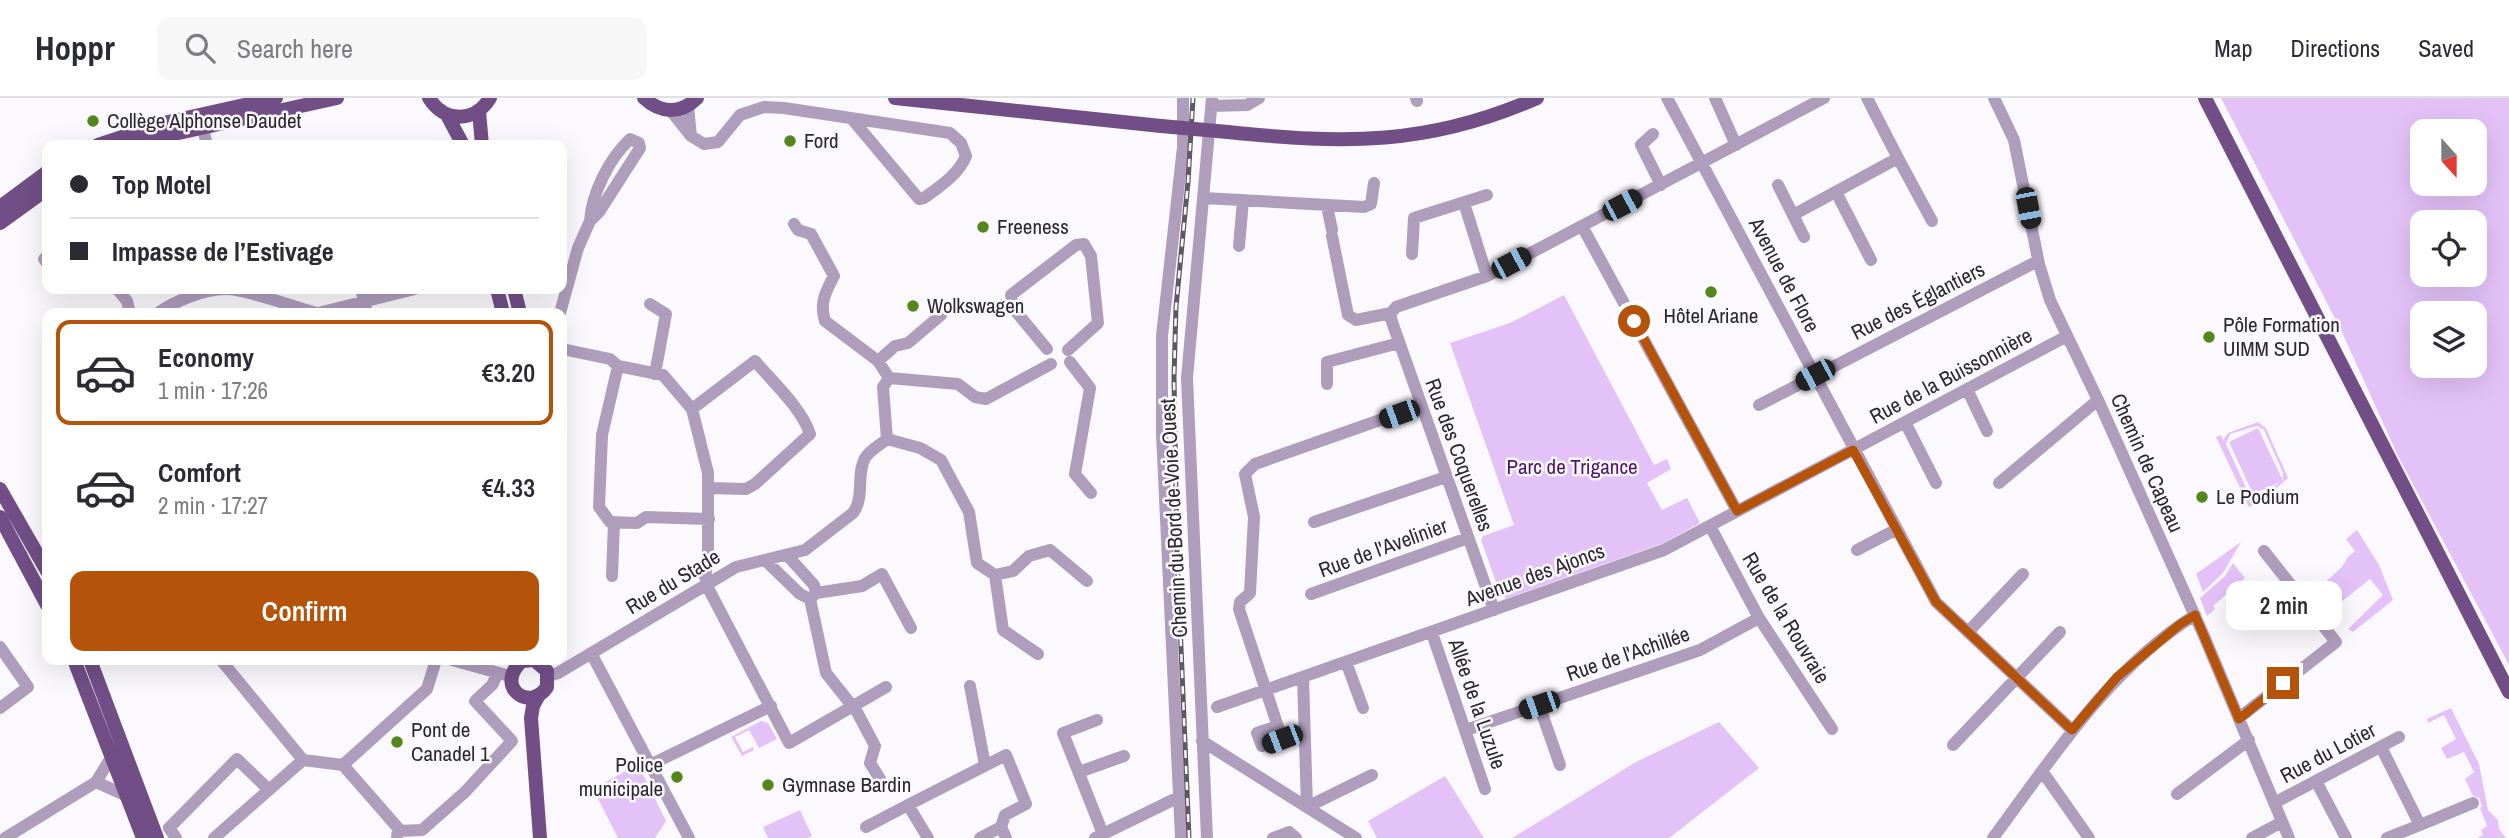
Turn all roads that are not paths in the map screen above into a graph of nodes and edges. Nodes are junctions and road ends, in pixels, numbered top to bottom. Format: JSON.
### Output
{"nodes":[{"id":1,"x":276,"y":98,"type":"edge"},
{"id":2,"x":337,"y":98,"type":"edge"},
{"id":3,"x":490,"y":98,"type":"edge"},
{"id":4,"x":644,"y":98,"type":"edge"},
{"id":5,"x":895,"y":98,"type":"edge"},
{"id":6,"x":1183,"y":98,"type":"edge"},
{"id":7,"x":1259,"y":98,"type":"edge"},
{"id":8,"x":1537,"y":98,"type":"edge"},
{"id":9,"x":1667,"y":98,"type":"edge"},
{"id":10,"x":1715,"y":98,"type":"edge"},
{"id":11,"x":1824,"y":98,"type":"edge"},
{"id":12,"x":1867,"y":98,"type":"edge"},
{"id":13,"x":1994,"y":98,"type":"edge"},
{"id":14,"x":2205,"y":98,"type":"edge"},
{"id":15,"x":426,"y":99,"type":"edge"},
{"id":16,"x":693,"y":102,"type":"edge"},
{"id":17,"x":1211,"y":102,"type":"edge"},
{"id":18,"x":479,"y":111,"type":"junction"},
{"id":19,"x":671,"y":111,"type":"junction"},
{"id":20,"x":447,"y":115,"type":"junction"},
{"id":21,"x":852,"y":119,"type":"junction"},
{"id":22,"x":203,"y":128,"type":"junction"},
{"id":23,"x":1653,"y":134,"type":"dead end"},
{"id":24,"x":691,"y":136,"type":"junction"},
{"id":25,"x":113,"y":140,"type":"edge"},
{"id":26,"x":158,"y":140,"type":"edge"},
{"id":27,"x":206,"y":140,"type":"edge"},
{"id":28,"x":460,"y":140,"type":"edge"},
{"id":29,"x":482,"y":140,"type":"edge"},
{"id":30,"x":1736,"y":145,"type":"junction"},
{"id":31,"x":1898,"y":158,"type":"junction"},
{"id":32,"x":1702,"y":164,"type":"junction"},
{"id":33,"x":42,"y":176,"type":"edge"},
{"id":34,"x":1374,"y":183,"type":"dead end"},
{"id":35,"x":1661,"y":185,"type":"junction"},
{"id":36,"x":1778,"y":186,"type":"dead end"},
{"id":37,"x":1836,"y":192,"type":"junction"},
{"id":38,"x":42,"y":193,"type":"edge"},
{"id":39,"x":1487,"y":195,"type":"dead end"},
{"id":40,"x":1204,"y":198,"type":"junction"},
{"id":41,"x":1243,"y":200,"type":"junction"},
{"id":42,"x":1464,"y":203,"type":"junction"},
{"id":43,"x":1327,"y":206,"type":"junction"},
{"id":44,"x":0,"y":207,"type":"edge"},
{"id":45,"x":1793,"y":215,"type":"junction"},
{"id":46,"x":590,"y":221,"type":"junction"},
{"id":47,"x":1932,"y":221,"type":"dead end"},
{"id":48,"x":0,"y":223,"type":"edge"},
{"id":49,"x":794,"y":224,"type":"dead end"},
{"id":50,"x":1582,"y":226,"type":"junction"},
{"id":51,"x":1804,"y":237,"type":"dead end"},
{"id":52,"x":1239,"y":246,"type":"dead end"},
{"id":53,"x":1412,"y":254,"type":"dead end"},
{"id":54,"x":1871,"y":260,"type":"dead end"},
{"id":55,"x":2038,"y":261,"type":"junction"},
{"id":56,"x":1488,"y":276,"type":"junction"},
{"id":57,"x":567,"y":287,"type":"edge"},
{"id":58,"x":204,"y":294,"type":"edge"},
{"id":59,"x":248,"y":294,"type":"edge"},
{"id":60,"x":402,"y":294,"type":"edge"},
{"id":61,"x":650,"y":304,"type":"dead end"},
{"id":62,"x":166,"y":308,"type":"edge"},
{"id":63,"x":299,"y":308,"type":"edge"},
{"id":64,"x":366,"y":308,"type":"edge"},
{"id":65,"x":1391,"y":313,"type":"junction"},
{"id":66,"x":941,"y":315,"type":"dead end"},
{"id":67,"x":2067,"y":336,"type":"junction"},
{"id":68,"x":1399,"y":343,"type":"junction"},
{"id":69,"x":1047,"y":349,"type":"junction"},
{"id":70,"x":567,"y":350,"type":"edge"},
{"id":71,"x":1069,"y":356,"type":"junction"},
{"id":72,"x":878,"y":361,"type":"junction"},
{"id":73,"x":1051,"y":364,"type":"junction"},
{"id":74,"x":618,"y":366,"type":"junction"},
{"id":75,"x":655,"y":374,"type":"junction"},
{"id":76,"x":1815,"y":375,"type":"junction"},
{"id":77,"x":889,"y":378,"type":"junction"},
{"id":78,"x":1327,"y":384,"type":"dead end"},
{"id":79,"x":1967,"y":389,"type":"junction"},
{"id":80,"x":2098,"y":400,"type":"junction"},
{"id":81,"x":1759,"y":405,"type":"dead end"},
{"id":82,"x":1420,"y":406,"type":"junction"},
{"id":83,"x":692,"y":409,"type":"junction"},
{"id":84,"x":1905,"y":422,"type":"junction"},
{"id":85,"x":1987,"y":431,"type":"dead end"},
{"id":86,"x":887,"y":439,"type":"junction"},
{"id":87,"x":1853,"y":450,"type":"junction"},
{"id":88,"x":1446,"y":477,"type":"junction"},
{"id":89,"x":1936,"y":483,"type":"dead end"},
{"id":90,"x":1999,"y":483,"type":"dead end"},
{"id":91,"x":709,"y":488,"type":"junction"},
{"id":92,"x":0,"y":489,"type":"edge"},
{"id":93,"x":1091,"y":493,"type":"dead end"},
{"id":94,"x":1737,"y":511,"type":"junction"},
{"id":95,"x":0,"y":517,"type":"edge"},
{"id":96,"x":709,"y":519,"type":"junction"},
{"id":97,"x":614,"y":522,"type":"junction"},
{"id":98,"x":1314,"y":522,"type":"dead end"},
{"id":99,"x":1710,"y":526,"type":"junction"},
{"id":100,"x":1897,"y":529,"type":"junction"},
{"id":101,"x":5,"y":536,"type":"edge"},
{"id":102,"x":1468,"y":538,"type":"junction"},
{"id":103,"x":1857,"y":550,"type":"dead end"},
{"id":104,"x":2264,"y":551,"type":"dead end"},
{"id":105,"x":787,"y":555,"type":"junction"},
{"id":106,"x":765,"y":560,"type":"junction"},
{"id":107,"x":42,"y":563,"type":"edge"},
{"id":108,"x":2024,"y":574,"type":"dead end"},
{"id":109,"x":995,"y":575,"type":"junction"},
{"id":110,"x":612,"y":576,"type":"dead end"},
{"id":111,"x":1087,"y":581,"type":"dead end"},
{"id":112,"x":707,"y":583,"type":"junction"},
{"id":113,"x":1311,"y":594,"type":"dead end"},
{"id":114,"x":813,"y":596,"type":"junction"},
{"id":115,"x":42,"y":597,"type":"edge"},
{"id":116,"x":1494,"y":610,"type":"junction"},
{"id":117,"x":2195,"y":615,"type":"junction"},
{"id":118,"x":1759,"y":618,"type":"junction"},
{"id":119,"x":911,"y":628,"type":"dead end"},
{"id":120,"x":1968,"y":632,"type":"junction"},
{"id":121,"x":2060,"y":632,"type":"dead end"},
{"id":122,"x":1432,"y":633,"type":"junction"},
{"id":123,"x":0,"y":647,"type":"edge"},
{"id":124,"x":591,"y":653,"type":"junction"},
{"id":125,"x":1038,"y":654,"type":"dead end"},
{"id":126,"x":1346,"y":662,"type":"junction"},
{"id":127,"x":76,"y":665,"type":"edge"},
{"id":128,"x":95,"y":665,"type":"edge"},
{"id":129,"x":225,"y":665,"type":"edge"},
{"id":130,"x":434,"y":665,"type":"edge"},
{"id":131,"x":471,"y":665,"type":"edge"},
{"id":132,"x":518,"y":665,"type":"edge"},
{"id":133,"x":542,"y":665,"type":"edge"},
{"id":134,"x":505,"y":674,"type":"junction"},
{"id":135,"x":548,"y":676,"type":"junction"},
{"id":136,"x":1303,"y":677,"type":"junction"},
{"id":137,"x":2017,"y":678,"type":"junction"},
{"id":138,"x":970,"y":686,"type":"dead end"},
{"id":139,"x":887,"y":687,"type":"dead end"},
{"id":140,"x":1265,"y":690,"type":"junction"},
{"id":141,"x":2509,"y":692,"type":"edge"},
{"id":142,"x":539,"y":695,"type":"junction"},
{"id":143,"x":520,"y":696,"type":"junction"},
{"id":144,"x":1539,"y":705,"type":"junction"},
{"id":145,"x":771,"y":706,"type":"junction"},
{"id":146,"x":852,"y":706,"type":"junction"},
{"id":147,"x":1217,"y":707,"type":"dead end"},
{"id":148,"x":0,"y":708,"type":"edge"},
{"id":149,"x":1363,"y":708,"type":"dead end"},
{"id":150,"x":531,"y":718,"type":"junction"},
{"id":151,"x":2239,"y":719,"type":"junction"},
{"id":152,"x":1097,"y":720,"type":"dead end"},
{"id":153,"x":1277,"y":726,"type":"dead end"},
{"id":154,"x":1832,"y":729,"type":"dead end"},
{"id":155,"x":1466,"y":730,"type":"junction"},
{"id":156,"x":2072,"y":730,"type":"junction"},
{"id":157,"x":2399,"y":737,"type":"dead end"},
{"id":158,"x":2249,"y":740,"type":"junction"},
{"id":159,"x":1202,"y":741,"type":"junction"},
{"id":160,"x":1953,"y":745,"type":"dead end"},
{"id":161,"x":2381,"y":747,"type":"junction"},
{"id":162,"x":112,"y":756,"type":"junction"},
{"id":163,"x":1124,"y":756,"type":"dead end"},
{"id":164,"x":303,"y":760,"type":"junction"},
{"id":165,"x":343,"y":765,"type":"junction"},
{"id":166,"x":650,"y":765,"type":"junction"},
{"id":167,"x":985,"y":765,"type":"junction"},
{"id":168,"x":1560,"y":765,"type":"dead end"},
{"id":169,"x":2042,"y":771,"type":"junction"},
{"id":170,"x":1079,"y":772,"type":"junction"},
{"id":171,"x":1372,"y":775,"type":"dead end"},
{"id":172,"x":880,"y":779,"type":"dead end"},
{"id":173,"x":2316,"y":781,"type":"junction"},
{"id":174,"x":96,"y":782,"type":"junction"},
{"id":175,"x":1486,"y":789,"type":"dead end"},
{"id":176,"x":268,"y":790,"type":"junction"},
{"id":177,"x":2177,"y":794,"type":"dead end"},
{"id":178,"x":127,"y":796,"type":"junction"},
{"id":179,"x":1179,"y":797,"type":"junction"},
{"id":180,"x":2274,"y":803,"type":"junction"},
{"id":181,"x":2473,"y":803,"type":"dead end"},
{"id":182,"x":908,"y":805,"type":"junction"},
{"id":183,"x":1307,"y":807,"type":"junction"},
{"id":184,"x":2282,"y":822,"type":"junction"},
{"id":185,"x":2420,"y":825,"type":"junction"},
{"id":186,"x":866,"y":827,"type":"dead end"},
{"id":187,"x":1004,"y":832,"type":"edge"},
{"id":188,"x":172,"y":833,"type":"edge"},
{"id":189,"x":151,"y":834,"type":"edge"},
{"id":190,"x":397,"y":835,"type":"edge"},
{"id":191,"x":1097,"y":837,"type":"edge"},
{"id":192,"x":5,"y":838,"type":"edge"},
{"id":193,"x":214,"y":838,"type":"edge"},
{"id":194,"x":540,"y":838,"type":"edge"},
{"id":195,"x":689,"y":838,"type":"edge"},
{"id":196,"x":928,"y":838,"type":"edge"},
{"id":197,"x":980,"y":838,"type":"edge"},
{"id":198,"x":1181,"y":838,"type":"edge"},
{"id":199,"x":1207,"y":838,"type":"edge"},
{"id":200,"x":1273,"y":838,"type":"edge"},
{"id":201,"x":1296,"y":838,"type":"edge"},
{"id":202,"x":1356,"y":838,"type":"edge"},
{"id":203,"x":1993,"y":838,"type":"edge"},
{"id":204,"x":2089,"y":838,"type":"edge"},
{"id":205,"x":2252,"y":838,"type":"edge"},
{"id":206,"x":2289,"y":838,"type":"edge"},
{"id":207,"x":2346,"y":838,"type":"edge"},
{"id":208,"x":2387,"y":838,"type":"edge"}],
"edges":[{"from":1,"to":25,"type":"main road"},
{"from":2,"to":22,"type":"main road"},
{"from":3,"to":18,"type":"main road"},
{"from":4,"to":19,"type":"main road"},
{"from":5,"to":8,"type":"main road","bridge":true},
{"from":6,"to":179,"type":"street"},
{"from":7,"to":17,"type":"street"},
{"from":9,"to":32,"type":"street","name":"Avenue de Flore"},
{"from":10,"to":30,"type":"street"},
{"from":11,"to":30,"type":"street"},
{"from":12,"to":31,"type":"street"},
{"from":13,"to":55,"type":"street","name":"Chemin de Capeau"},
{"from":14,"to":141,"type":"main road"},
{"from":15,"to":20,"type":"main road"},
{"from":16,"to":19,"type":"main road"},
{"from":16,"to":24,"type":"street"},
{"from":17,"to":40,"type":"street","name":"Chemin du Bord de Voie Ouest"},
{"from":18,"to":20,"type":"main road"},
{"from":18,"to":29,"type":"main road"},
{"from":19,"to":24,"type":"street"},
{"from":20,"to":28,"type":"main road"},
{"from":21,"to":21,"type":"street"},
{"from":21,"to":24,"type":"street"},
{"from":22,"to":26,"type":"main road"},
{"from":22,"to":27,"type":"street"},
{"from":23,"to":35,"type":"street"},
{"from":30,"to":32,"type":"street"},
{"from":31,"to":37,"type":"street"},
{"from":31,"to":47,"type":"street"},
{"from":32,"to":35,"type":"street"},
{"from":32,"to":76,"type":"street","name":"Avenue de Flore"},
{"from":33,"to":44,"type":"main road"},
{"from":34,"to":43,"type":"street"},
{"from":35,"to":50,"type":"street"},
{"from":36,"to":45,"type":"street"},
{"from":37,"to":45,"type":"street"},
{"from":37,"to":54,"type":"street"},
{"from":38,"to":48,"type":"main road"},
{"from":39,"to":42,"type":"street"},
{"from":40,"to":41,"type":"street"},
{"from":40,"to":159,"type":"street","name":"Chemin du Bord de Voie Ouest"},
{"from":41,"to":43,"type":"street"},
{"from":41,"to":52,"type":"street"},
{"from":42,"to":53,"type":"street"},
{"from":42,"to":56,"type":"street"},
{"from":43,"to":65,"type":"street"},
{"from":45,"to":51,"type":"street"},
{"from":46,"to":46,"type":"street"},
{"from":46,"to":57,"type":"street"},
{"from":49,"to":72,"type":"street"},
{"from":50,"to":56,"type":"street"},
{"from":50,"to":94,"type":"street"},
{"from":55,"to":67,"type":"street","name":"Chemin de Capeau"},
{"from":55,"to":76,"type":"street","name":"Rue des Églantiers"},
{"from":56,"to":65,"type":"street"},
{"from":58,"to":62,"type":"street"},
{"from":59,"to":63,"type":"street"},
{"from":60,"to":64,"type":"street"},
{"from":61,"to":75,"type":"street"},
{"from":65,"to":68,"type":"street","name":"Rue des Coquerelles"},
{"from":66,"to":72,"type":"street"},
{"from":67,"to":79,"type":"street","name":"Rue de la Buissonnière"},
{"from":67,"to":80,"type":"street","name":"Chemin de Capeau"},
{"from":68,"to":78,"type":"street"},
{"from":68,"to":82,"type":"street","name":"Rue des Coquerelles"},
{"from":69,"to":71,"type":"street"},
{"from":69,"to":71,"type":"street"},
{"from":69,"to":73,"type":"street"},
{"from":70,"to":74,"type":"street"},
{"from":71,"to":73,"type":"street"},
{"from":71,"to":93,"type":"street"},
{"from":72,"to":77,"type":"street"},
{"from":73,"to":77,"type":"street"},
{"from":74,"to":75,"type":"street"},
{"from":74,"to":97,"type":"street"},
{"from":75,"to":83,"type":"street"},
{"from":76,"to":81,"type":"street","name":"Rue des Églantiers"},
{"from":76,"to":87,"type":"street","name":"Avenue de Flore"},
{"from":77,"to":86,"type":"street"},
{"from":79,"to":84,"type":"street","name":"Rue de la Buissonnière"},
{"from":79,"to":85,"type":"street"},
{"from":80,"to":90,"type":"street"},
{"from":80,"to":117,"type":"street","name":"Chemin de Capeau"},
{"from":82,"to":88,"type":"street","name":"Rue des Coquerelles"},
{"from":82,"to":140,"type":"street"},
{"from":83,"to":91,"type":"street"},
{"from":83,"to":91,"type":"street"},
{"from":84,"to":87,"type":"street","name":"Rue de la Buissonnière"},
{"from":84,"to":89,"type":"street"},
{"from":86,"to":105,"type":"street","name":"Rue du Stade"},
{"from":86,"to":109,"type":"street"},
{"from":87,"to":94,"type":"street","name":"Avenue des Ajoncs"},
{"from":87,"to":100,"type":"street","name":"Avenue de Flore"},
{"from":88,"to":98,"type":"street"},
{"from":88,"to":102,"type":"street","name":"Rue des Coquerelles"},
{"from":91,"to":96,"type":"street"},
{"from":92,"to":107,"type":"main road"},
{"from":94,"to":99,"type":"street","name":"Avenue des Ajoncs"},
{"from":95,"to":101,"type":"main road"},
{"from":96,"to":97,"type":"street"},
{"from":96,"to":112,"type":"street"},
{"from":97,"to":110,"type":"street"},
{"from":99,"to":116,"type":"street","name":"Avenue des Ajoncs"},
{"from":99,"to":118,"type":"street","name":"Rue de la Rouvraie"},
{"from":100,"to":103,"type":"street"},
{"from":100,"to":120,"type":"street","name":"Avenue de Flore"},
{"from":101,"to":115,"type":"main road"},
{"from":102,"to":113,"type":"street","name":"Rue de l'Avelinier"},
{"from":102,"to":116,"type":"street","name":"Rue des Coquerelles"},
{"from":104,"to":151,"type":"street"},
{"from":105,"to":106,"type":"street","name":"Rue du Stade"},
{"from":105,"to":114,"type":"street"},
{"from":106,"to":112,"type":"street","name":"Rue du Stade"},
{"from":106,"to":114,"type":"street"},
{"from":108,"to":120,"type":"street"},
{"from":109,"to":111,"type":"street"},
{"from":109,"to":125,"type":"street"},
{"from":112,"to":124,"type":"street","name":"Rue du Stade"},
{"from":112,"to":145,"type":"street"},
{"from":114,"to":119,"type":"street"},
{"from":114,"to":146,"type":"street"},
{"from":116,"to":122,"type":"street","name":"Avenue des Ajoncs"},
{"from":117,"to":151,"type":"street","name":"Chemin de Capeau"},
{"from":117,"to":156,"type":"street"},
{"from":118,"to":144,"type":"street","name":"Rue de l'Achillée"},
{"from":118,"to":154,"type":"street","name":"Rue de la Rouvraie"},
{"from":120,"to":137,"type":"street","name":"Avenue de Flore"},
{"from":121,"to":137,"type":"street"},
{"from":122,"to":126,"type":"street","name":"Avenue des Ajoncs"},
{"from":122,"to":155,"type":"street","name":"Allée de la Luzule"},
{"from":123,"to":148,"type":"street"},
{"from":124,"to":135,"type":"street","name":"Rue du Stade"},
{"from":124,"to":166,"type":"street"},
{"from":126,"to":136,"type":"street","name":"Avenue des Ajoncs"},
{"from":126,"to":149,"type":"street"},
{"from":127,"to":162,"type":"main road"},
{"from":128,"to":189,"type":"main road"},
{"from":129,"to":164,"type":"street"},
{"from":130,"to":165,"type":"street"},
{"from":131,"to":134,"type":"street"},
{"from":132,"to":134,"type":"main road"},
{"from":133,"to":135,"type":"main road"},
{"from":134,"to":143,"type":"main road"},
{"from":134,"to":190,"type":"street"},
{"from":135,"to":142,"type":"main road"},
{"from":136,"to":140,"type":"street","name":"Avenue des Ajoncs"},
{"from":136,"to":183,"type":"street"},
{"from":137,"to":156,"type":"street","name":"Avenue de Flore"},
{"from":137,"to":160,"type":"street"},
{"from":138,"to":167,"type":"street"},
{"from":139,"to":146,"type":"street"},
{"from":140,"to":147,"type":"street","name":"Avenue des Ajoncs"},
{"from":140,"to":153,"type":"street"},
{"from":142,"to":143,"type":"main road"},
{"from":142,"to":150,"type":"main road"},
{"from":143,"to":150,"type":"main road"},
{"from":144,"to":155,"type":"street","name":"Rue de l'Achillée"},
{"from":144,"to":168,"type":"street"},
{"from":145,"to":146,"type":"street"},
{"from":145,"to":166,"type":"street"},
{"from":146,"to":172,"type":"street"},
{"from":150,"to":194,"type":"main road"},
{"from":151,"to":158,"type":"street","name":"Chemin de Capeau"},
{"from":152,"to":170,"type":"street"},
{"from":155,"to":175,"type":"street","name":"Allée de la Luzule"},
{"from":156,"to":169,"type":"street"},
{"from":157,"to":161,"type":"street","name":"Rue du Lotier"},
{"from":158,"to":177,"type":"street"},
{"from":158,"to":180,"type":"street","name":"Chemin de Capeau"},
{"from":159,"to":183,"type":"street"},
{"from":159,"to":199,"type":"street","name":"Chemin du Bord de Voie Ouest"},
{"from":161,"to":173,"type":"street","name":"Rue du Lotier"},
{"from":161,"to":185,"type":"street"},
{"from":162,"to":174,"type":"street"},
{"from":162,"to":178,"type":"main road"},
{"from":163,"to":170,"type":"street"},
{"from":164,"to":165,"type":"street"},
{"from":164,"to":176,"type":"street"},
{"from":165,"to":190,"type":"street"},
{"from":166,"to":195,"type":"street"},
{"from":167,"to":182,"type":"street"},
{"from":167,"to":187,"type":"street"},
{"from":169,"to":203,"type":"street"},
{"from":169,"to":204,"type":"street"},
{"from":170,"to":191,"type":"street"},
{"from":171,"to":183,"type":"street"},
{"from":173,"to":180,"type":"street","name":"Rue du Lotier"},
{"from":173,"to":207,"type":"street"},
{"from":174,"to":178,"type":"street"},
{"from":174,"to":192,"type":"street"},
{"from":176,"to":188,"type":"street"},
{"from":176,"to":193,"type":"street"},
{"from":178,"to":189,"type":"main road"},
{"from":179,"to":191,"type":"street"},
{"from":179,"to":198,"type":"street"},
{"from":180,"to":184,"type":"street","name":"Chemin de Capeau"},
{"from":181,"to":185,"type":"street"},
{"from":182,"to":186,"type":"street"},
{"from":182,"to":196,"type":"street"},
{"from":183,"to":202,"type":"street"},
{"from":184,"to":205,"type":"street"},
{"from":184,"to":206,"type":"street","name":"Chemin de Capeau"},
{"from":185,"to":208,"type":"street"},
{"from":187,"to":197,"type":"street"},
{"from":188,"to":189,"type":"street"},
{"from":200,"to":201,"type":"street"}]}
